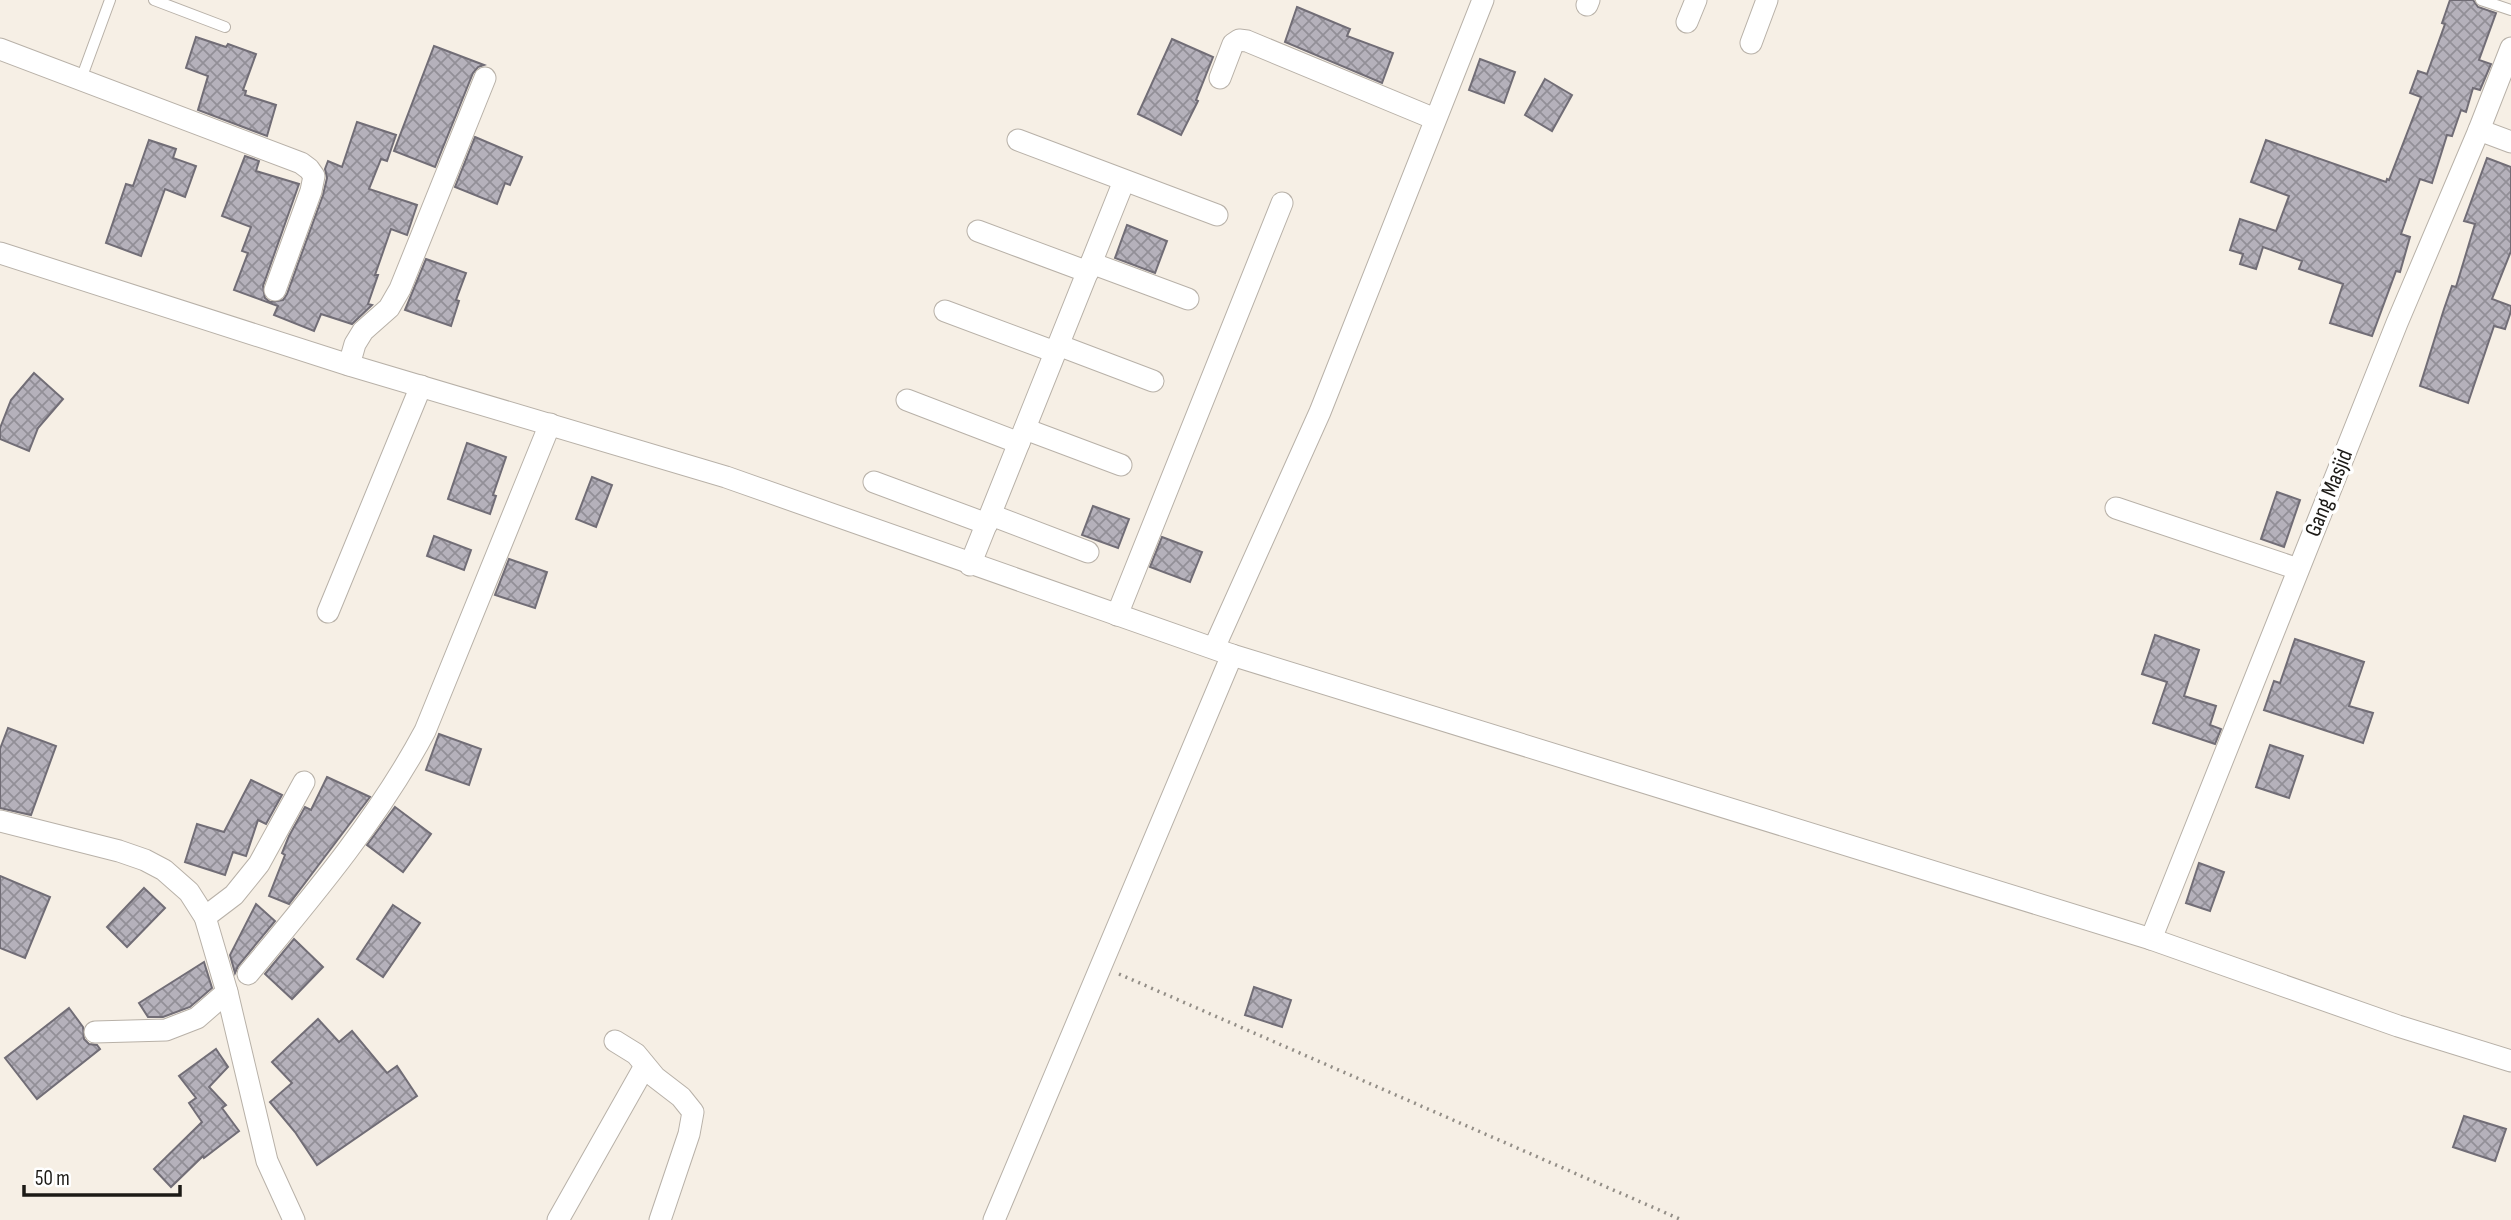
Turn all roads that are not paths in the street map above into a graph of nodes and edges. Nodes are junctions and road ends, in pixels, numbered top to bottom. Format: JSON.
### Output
{"nodes":[{"id":1,"x":110,"y":0,"type":"edge"},
{"id":2,"x":154,"y":0,"type":"edge"},
{"id":3,"x":1483,"y":0,"type":"edge"},
{"id":4,"x":1696,"y":0,"type":"edge"},
{"id":5,"x":1767,"y":0,"type":"edge"},
{"id":6,"x":2481,"y":0,"type":"edge"},
{"id":7,"x":2511,"y":10,"type":"edge"},
{"id":8,"x":1687,"y":22,"type":"dead end"},
{"id":9,"x":225,"y":27,"type":"dead end"},
{"id":10,"x":1751,"y":43,"type":"dead end"},
{"id":11,"x":2511,"y":48,"type":"edge"},
{"id":12,"x":0,"y":49,"type":"edge"},
{"id":13,"x":485,"y":78,"type":"dead end"},
{"id":14,"x":1220,"y":78,"type":"dead end"},
{"id":15,"x":81,"y":79,"type":"junction"},
{"id":16,"x":1435,"y":119,"type":"junction"},
{"id":17,"x":2479,"y":130,"type":"junction"},
{"id":18,"x":1018,"y":140,"type":"dead end"},
{"id":19,"x":2511,"y":142,"type":"edge"},
{"id":20,"x":1124,"y":181,"type":"junction"},
{"id":21,"x":1282,"y":203,"type":"dead end"},
{"id":22,"x":1217,"y":215,"type":"dead end"},
{"id":23,"x":978,"y":231,"type":"dead end"},
{"id":24,"x":0,"y":253,"type":"edge"},
{"id":25,"x":1090,"y":267,"type":"junction"},
{"id":26,"x":275,"y":290,"type":"dead end"},
{"id":27,"x":1188,"y":299,"type":"dead end"},
{"id":28,"x":945,"y":311,"type":"dead end"},
{"id":29,"x":1057,"y":349,"type":"junction"},
{"id":30,"x":349,"y":365,"type":"junction"},
{"id":31,"x":1153,"y":381,"type":"dead end"},
{"id":32,"x":421,"y":386,"type":"junction"},
{"id":33,"x":907,"y":400,"type":"dead end"},
{"id":34,"x":550,"y":424,"type":"junction"},
{"id":35,"x":1022,"y":436,"type":"junction"},
{"id":36,"x":1121,"y":465,"type":"dead end"},
{"id":37,"x":874,"y":482,"type":"dead end"},
{"id":38,"x":2116,"y":508,"type":"dead end"},
{"id":39,"x":989,"y":520,"type":"junction"},
{"id":40,"x":1088,"y":552,"type":"dead end"},
{"id":41,"x":971,"y":565,"type":"junction"},
{"id":42,"x":2298,"y":569,"type":"junction"},
{"id":43,"x":328,"y":612,"type":"dead end"},
{"id":44,"x":1117,"y":615,"type":"junction"},
{"id":45,"x":1223,"y":652,"type":"junction"},
{"id":46,"x":304,"y":782,"type":"dead end"},
{"id":47,"x":0,"y":821,"type":"edge"},
{"id":48,"x":205,"y":917,"type":"junction"},
{"id":49,"x":2152,"y":936,"type":"junction"},
{"id":50,"x":248,"y":974,"type":"dead end"},
{"id":51,"x":227,"y":992,"type":"junction"},
{"id":52,"x":95,"y":1032,"type":"dead end"},
{"id":53,"x":615,"y":1041,"type":"dead end"},
{"id":54,"x":2511,"y":1061,"type":"edge"},
{"id":55,"x":645,"y":1066,"type":"junction"},
{"id":56,"x":294,"y":1220,"type":"edge"},
{"id":57,"x":558,"y":1220,"type":"edge"},
{"id":58,"x":660,"y":1220,"type":"edge"},
{"id":59,"x":994,"y":1220,"type":"edge"}],
"edges":[{"from":1,"to":15,"type":"lane"},
{"from":2,"to":9,"type":"lane"},
{"from":3,"to":16,"type":"street"},
{"from":4,"to":8,"type":"street"},
{"from":5,"to":10,"type":"street"},
{"from":6,"to":7,"type":"lane"},
{"from":11,"to":17,"type":"street","name":"Gang Masjid"},
{"from":12,"to":15,"type":"street"},
{"from":13,"to":30,"type":"street"},
{"from":14,"to":16,"type":"street"},
{"from":15,"to":26,"type":"street"},
{"from":16,"to":45,"type":"street"},
{"from":17,"to":19,"type":"street"},
{"from":17,"to":42,"type":"street","name":"Gang Masjid"},
{"from":18,"to":20,"type":"street"},
{"from":20,"to":22,"type":"street"},
{"from":20,"to":25,"type":"street"},
{"from":21,"to":44,"type":"street"},
{"from":23,"to":25,"type":"street"},
{"from":24,"to":30,"type":"street"},
{"from":25,"to":27,"type":"street"},
{"from":25,"to":29,"type":"street"},
{"from":28,"to":29,"type":"street"},
{"from":29,"to":31,"type":"street"},
{"from":29,"to":35,"type":"street"},
{"from":30,"to":32,"type":"street"},
{"from":32,"to":34,"type":"street"},
{"from":32,"to":43,"type":"street"},
{"from":33,"to":35,"type":"street"},
{"from":34,"to":41,"type":"street"},
{"from":34,"to":50,"type":"street"},
{"from":35,"to":36,"type":"street"},
{"from":35,"to":39,"type":"street"},
{"from":37,"to":39,"type":"street"},
{"from":38,"to":42,"type":"street"},
{"from":39,"to":40,"type":"street"},
{"from":39,"to":41,"type":"street"},
{"from":41,"to":44,"type":"street"},
{"from":42,"to":49,"type":"street","name":"Gang Masjid"},
{"from":44,"to":45,"type":"street"},
{"from":45,"to":49,"type":"street"},
{"from":45,"to":59,"type":"street"},
{"from":46,"to":48,"type":"street"},
{"from":47,"to":48,"type":"street"},
{"from":48,"to":51,"type":"street"},
{"from":49,"to":54,"type":"street"},
{"from":51,"to":52,"type":"street"},
{"from":51,"to":56,"type":"street"},
{"from":53,"to":55,"type":"street"},
{"from":55,"to":57,"type":"street"},
{"from":55,"to":58,"type":"street"}]}
